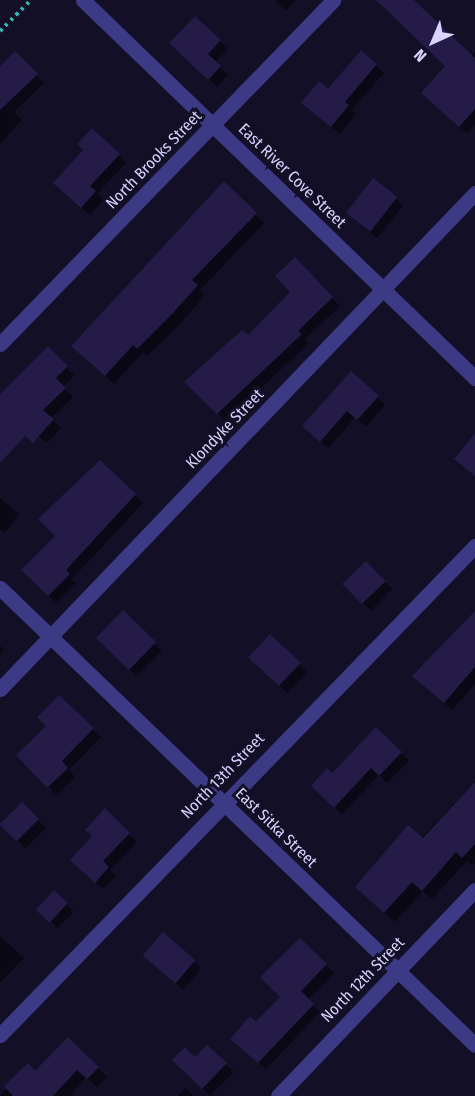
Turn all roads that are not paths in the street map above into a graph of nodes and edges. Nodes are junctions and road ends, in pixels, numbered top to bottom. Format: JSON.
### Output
{"nodes":[{"id":1,"x":83,"y":0,"type":"edge"},
{"id":2,"x":333,"y":0,"type":"edge"},
{"id":3,"x":214,"y":125,"type":"junction"},
{"id":4,"x":475,"y":193,"type":"edge"},
{"id":5,"x":385,"y":290,"type":"junction"},
{"id":6,"x":0,"y":344,"type":"edge"},
{"id":7,"x":475,"y":378,"type":"edge"},
{"id":8,"x":475,"y":546,"type":"edge"},
{"id":9,"x":0,"y":588,"type":"edge"},
{"id":10,"x":50,"y":636,"type":"junction"},
{"id":11,"x":0,"y":689,"type":"edge"},
{"id":12,"x":223,"y":802,"type":"junction"},
{"id":13,"x":475,"y":890,"type":"edge"},
{"id":14,"x":399,"y":969,"type":"junction"},
{"id":15,"x":0,"y":1035,"type":"edge"},
{"id":16,"x":475,"y":1045,"type":"edge"},
{"id":17,"x":278,"y":1096,"type":"edge"}],
"edges":[{"from":1,"to":3,"type":"street","name":"East River Cove Street"},
{"from":2,"to":3,"type":"street","name":"North Brooks Street"},
{"from":3,"to":5,"type":"street","name":"East River Cove Street"},
{"from":3,"to":6,"type":"street","name":"North Brooks Street"},
{"from":4,"to":5,"type":"street","name":"Klondyke Street"},
{"from":5,"to":7,"type":"street","name":"East River Cove Street"},
{"from":5,"to":10,"type":"street","name":"Klondyke Street"},
{"from":8,"to":12,"type":"street","name":"North 13th Street"},
{"from":9,"to":10,"type":"street","name":"East Sitka Street"},
{"from":10,"to":11,"type":"street","name":"Klondyke Street"},
{"from":10,"to":12,"type":"street","name":"East Sitka Street"},
{"from":12,"to":14,"type":"street","name":"East Sitka Street"},
{"from":12,"to":15,"type":"street","name":"North 13th Street"},
{"from":13,"to":14,"type":"street","name":"North 12th Street"},
{"from":14,"to":16,"type":"street","name":"East Sitka Street"},
{"from":14,"to":17,"type":"street","name":"North 12th Street"}]}
